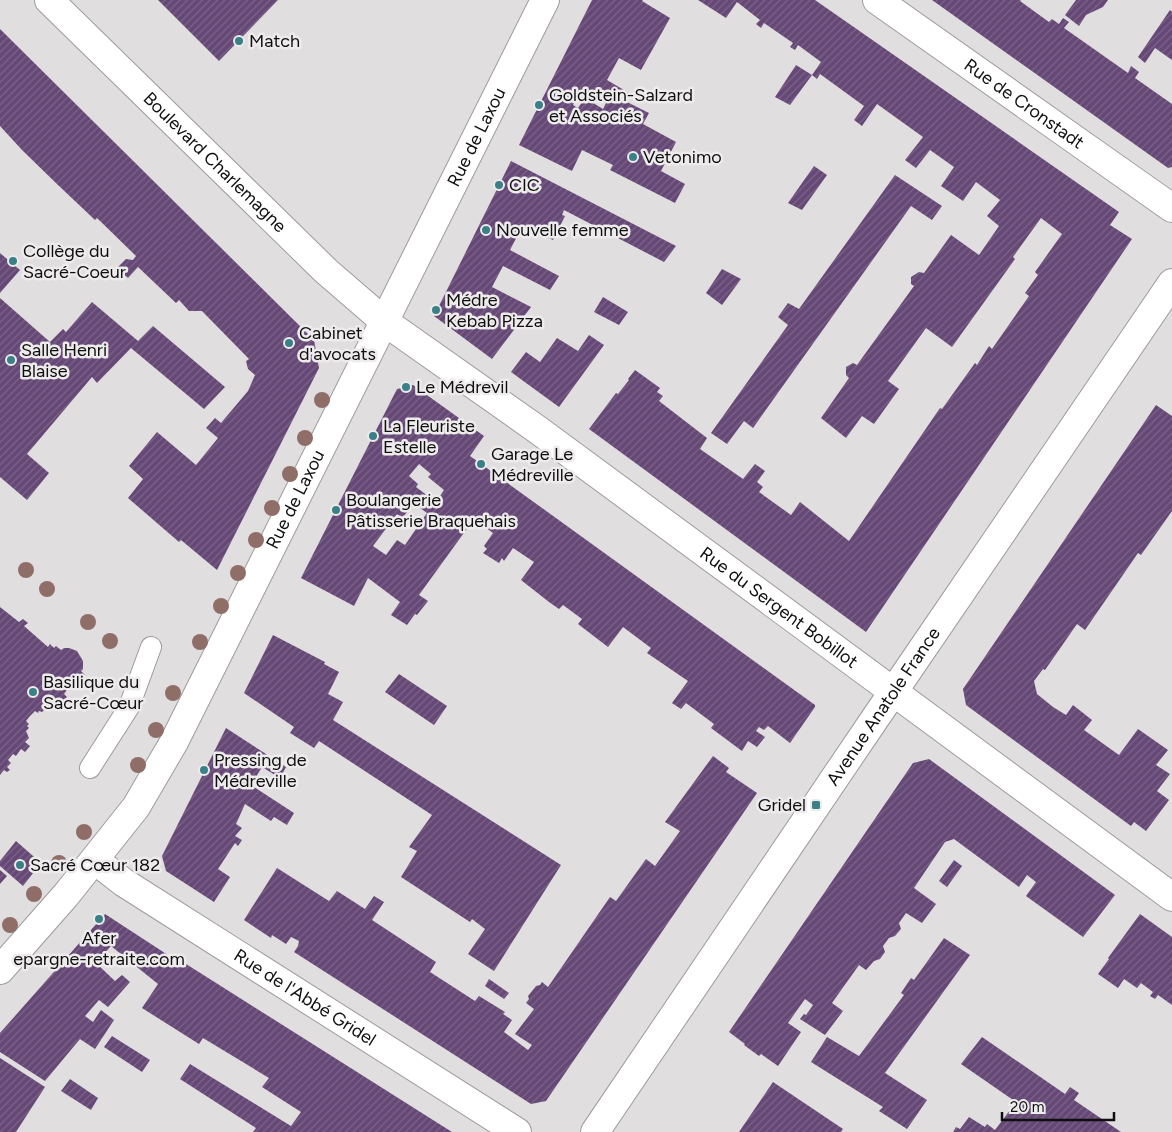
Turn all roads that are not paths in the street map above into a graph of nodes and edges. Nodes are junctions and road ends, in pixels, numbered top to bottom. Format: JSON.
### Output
{"nodes":[{"id":1,"x":49,"y":0,"type":"edge"},
{"id":2,"x":546,"y":0,"type":"edge"},
{"id":3,"x":877,"y":0,"type":"edge"},
{"id":4,"x":1172,"y":208,"type":"edge"},
{"id":5,"x":1172,"y":283,"type":"edge"},
{"id":6,"x":385,"y":322,"type":"junction"},
{"id":7,"x":152,"y":647,"type":"dead end"},
{"id":8,"x":893,"y":691,"type":"junction"},
{"id":9,"x":90,"y":768,"type":"dead end"},
{"id":10,"x":95,"y":860,"type":"junction"},
{"id":11,"x":1172,"y":897,"type":"edge"},
{"id":12,"x":0,"y":970,"type":"edge"},
{"id":13,"x":517,"y":1132,"type":"edge"},
{"id":14,"x":595,"y":1132,"type":"edge"}],
"edges":[{"from":1,"to":6,"type":"street","name":"Boulevard Charlemagne"},
{"from":2,"to":6,"type":"street","name":"Rue de Laxou"},
{"from":3,"to":4,"type":"street","name":"Rue de Cronstadt"},
{"from":5,"to":8,"type":"street","name":"Avenue Anatole France"},
{"from":6,"to":8,"type":"street","name":"Rue du Sergent Bobillot"},
{"from":6,"to":10,"type":"street","name":"Rue de Laxou"},
{"from":7,"to":9,"type":"lane"},
{"from":8,"to":11,"type":"street","name":"Rue du Sergent Bobillot"},
{"from":8,"to":14,"type":"street","name":"Avenue Anatole France"},
{"from":10,"to":12,"type":"street","name":"Rue de Laxou"},
{"from":10,"to":13,"type":"street","name":"Rue de l'Abbé Gridel"}]}
